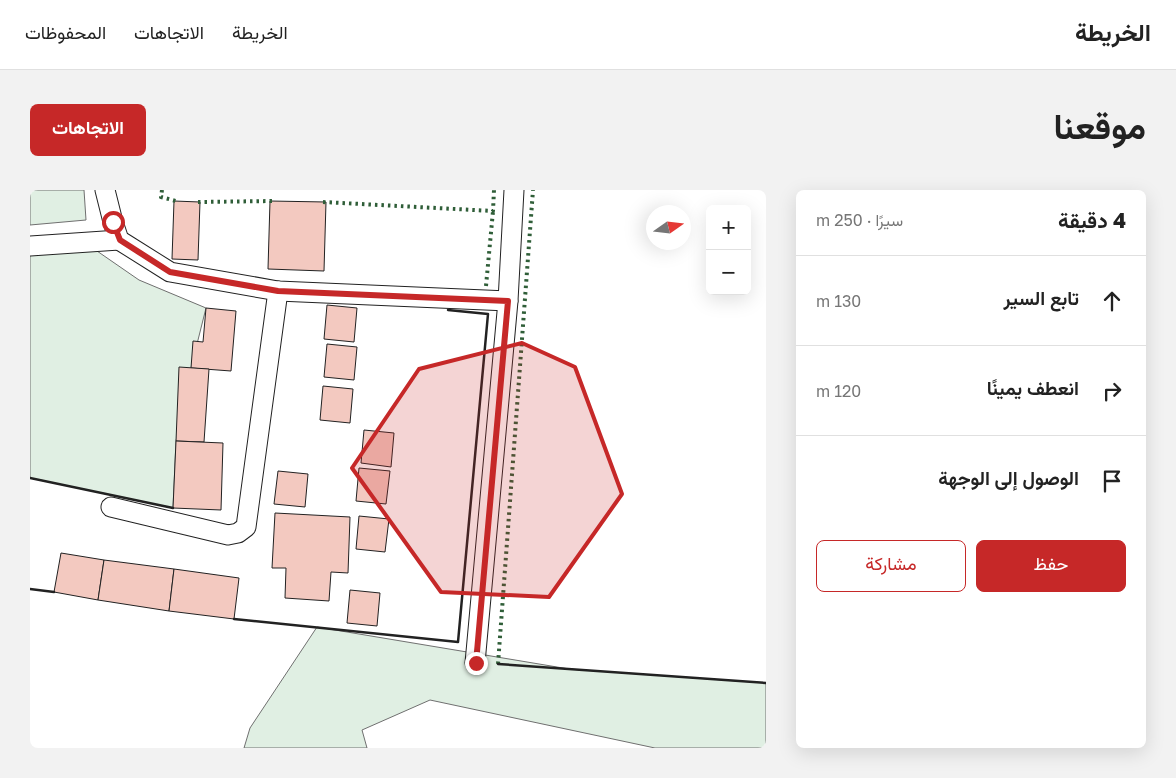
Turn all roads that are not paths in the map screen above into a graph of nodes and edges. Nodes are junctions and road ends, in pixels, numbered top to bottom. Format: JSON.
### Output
{"nodes":[{"id":1,"x":105,"y":190,"type":"edge"},
{"id":2,"x":514,"y":190,"type":"edge"},
{"id":3,"x":120,"y":240,"type":"junction"},
{"id":4,"x":30,"y":246,"type":"edge"},
{"id":5,"x":278,"y":291,"type":"junction"},
{"id":6,"x":508,"y":301,"type":"junction"},
{"id":7,"x":111,"y":507,"type":"dead end"},
{"id":8,"x":476,"y":663,"type":"dead end"}],
"edges":[{"from":1,"to":3,"type":"street"},
{"from":2,"to":6,"type":"street"},
{"from":3,"to":4,"type":"street"},
{"from":3,"to":5,"type":"street"},
{"from":5,"to":6,"type":"street"},
{"from":5,"to":7,"type":"street"},
{"from":6,"to":8,"type":"street"}]}
